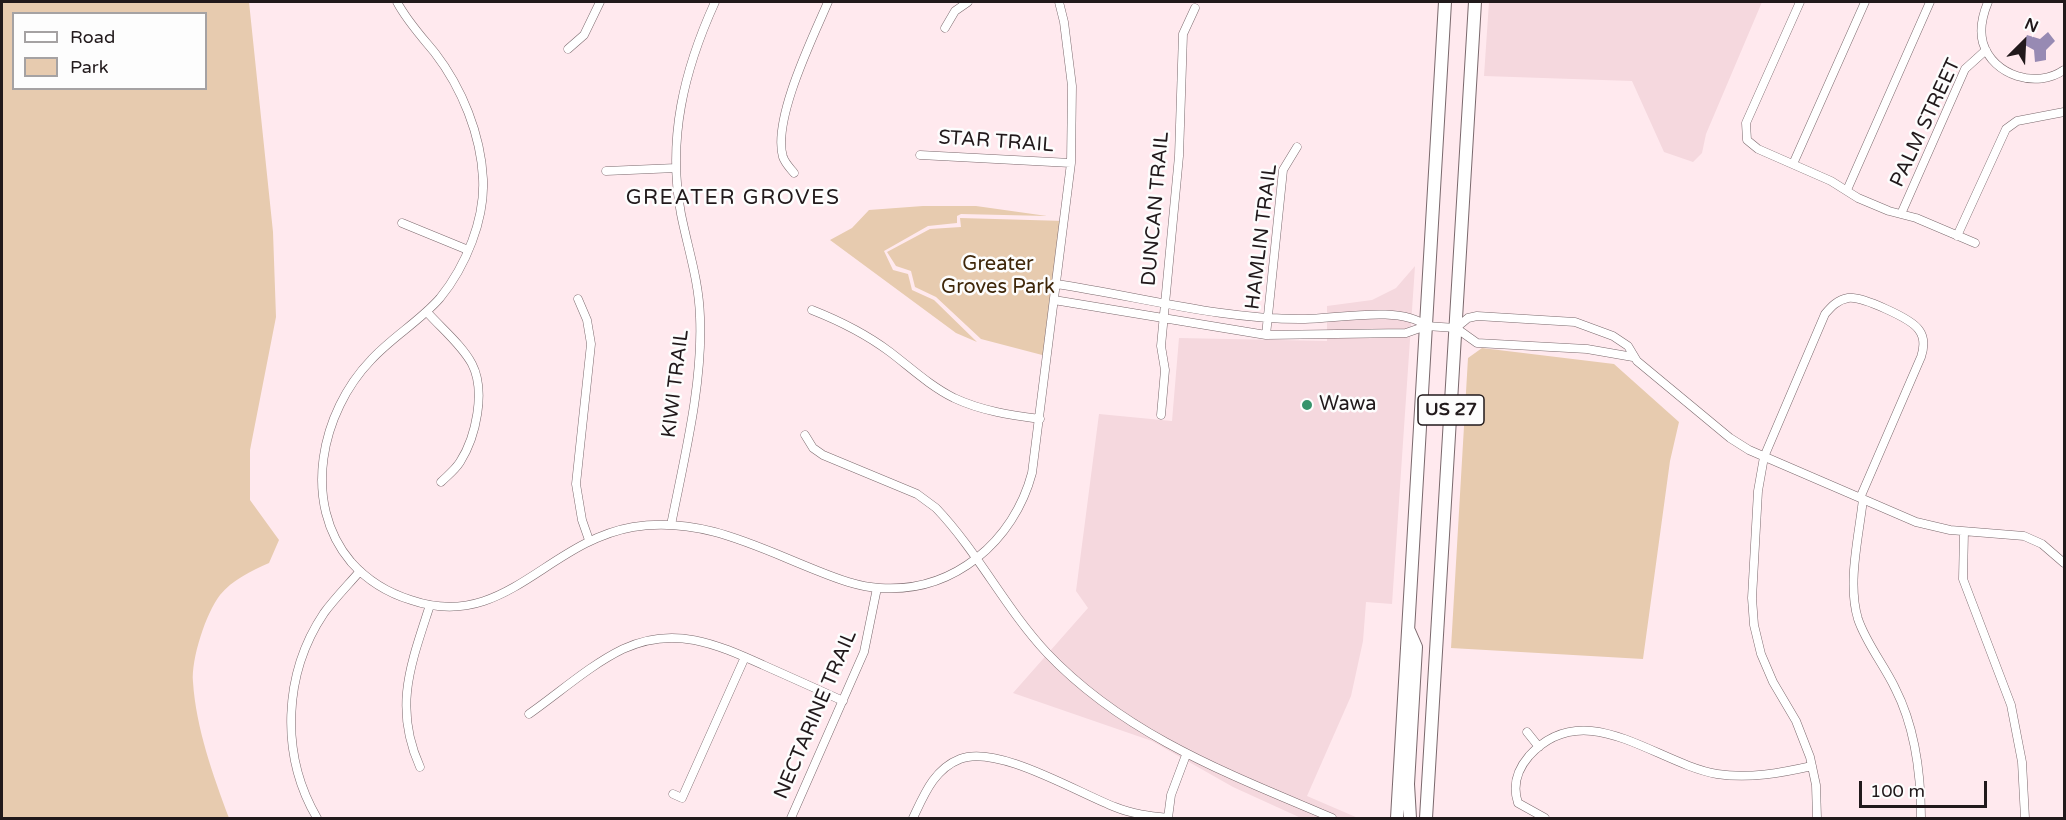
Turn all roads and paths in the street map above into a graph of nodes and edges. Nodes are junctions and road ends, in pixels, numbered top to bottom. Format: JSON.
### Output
{"nodes":[{"id":1,"x":397,"y":2,"type":"edge"},
{"id":2,"x":600,"y":2,"type":"edge"},
{"id":3,"x":715,"y":2,"type":"edge"},
{"id":4,"x":828,"y":2,"type":"edge"},
{"id":5,"x":968,"y":2,"type":"edge"},
{"id":6,"x":1059,"y":2,"type":"edge"},
{"id":7,"x":1445,"y":2,"type":"edge"},
{"id":8,"x":1475,"y":2,"type":"edge"},
{"id":9,"x":1800,"y":2,"type":"edge"},
{"id":10,"x":1865,"y":2,"type":"edge"},
{"id":11,"x":1930,"y":2,"type":"edge"},
{"id":12,"x":1988,"y":2,"type":"edge"},
{"id":13,"x":1195,"y":8,"type":"dead end"},
{"id":14,"x":945,"y":28,"type":"dead end"},
{"id":15,"x":568,"y":49,"type":"dead end"},
{"id":16,"x":1986,"y":50,"type":"junction"},
{"id":17,"x":2064,"y":70,"type":"edge"},
{"id":18,"x":2064,"y":112,"type":"edge"},
{"id":19,"x":1296,"y":147,"type":"dead end"},
{"id":20,"x":920,"y":155,"type":"dead end"},
{"id":21,"x":1071,"y":163,"type":"junction"},
{"id":22,"x":1793,"y":164,"type":"junction"},
{"id":23,"x":676,"y":168,"type":"junction"},
{"id":24,"x":606,"y":171,"type":"dead end"},
{"id":25,"x":794,"y":172,"type":"dead end"},
{"id":26,"x":1847,"y":190,"type":"junction"},
{"id":27,"x":1901,"y":214,"type":"junction"},
{"id":28,"x":402,"y":223,"type":"dead end"},
{"id":29,"x":1957,"y":236,"type":"junction"},
{"id":30,"x":1975,"y":243,"type":"dead end"},
{"id":31,"x":468,"y":250,"type":"junction"},
{"id":32,"x":1056,"y":284,"type":"junction"},
{"id":33,"x":578,"y":299,"type":"dead end"},
{"id":34,"x":1054,"y":300,"type":"junction"},
{"id":35,"x":1165,"y":303,"type":"junction"},
{"id":36,"x":812,"y":310,"type":"dead end"},
{"id":37,"x":427,"y":312,"type":"junction"},
{"id":38,"x":1268,"y":318,"type":"junction"},
{"id":39,"x":1163,"y":319,"type":"junction"},
{"id":40,"x":1426,"y":326,"type":"junction"},
{"id":41,"x":1456,"y":328,"type":"junction"},
{"id":42,"x":1266,"y":335,"type":"junction"},
{"id":43,"x":1633,"y":357,"type":"junction"},
{"id":44,"x":1161,"y":415,"type":"dead end"},
{"id":45,"x":1040,"y":419,"type":"junction"},
{"id":46,"x":805,"y":435,"type":"dead end"},
{"id":47,"x":1764,"y":457,"type":"junction"},
{"id":48,"x":441,"y":482,"type":"dead end"},
{"id":49,"x":1862,"y":499,"type":"junction"},
{"id":50,"x":671,"y":525,"type":"junction"},
{"id":51,"x":1964,"y":532,"type":"junction"},
{"id":52,"x":589,"y":540,"type":"junction"},
{"id":53,"x":975,"y":560,"type":"junction"},
{"id":54,"x":2064,"y":563,"type":"edge"},
{"id":55,"x":360,"y":571,"type":"junction"},
{"id":56,"x":877,"y":588,"type":"junction"},
{"id":57,"x":429,"y":605,"type":"junction"},
{"id":58,"x":1408,"y":630,"type":"junction"},
{"id":59,"x":745,"y":657,"type":"junction"},
{"id":60,"x":843,"y":700,"type":"junction"},
{"id":61,"x":529,"y":714,"type":"dead end"},
{"id":62,"x":1527,"y":732,"type":"dead end"},
{"id":63,"x":1539,"y":747,"type":"junction"},
{"id":64,"x":1186,"y":755,"type":"junction"},
{"id":65,"x":1812,"y":766,"type":"junction"},
{"id":66,"x":420,"y":767,"type":"dead end"},
{"id":67,"x":673,"y":794,"type":"dead end"},
{"id":68,"x":1168,"y":818,"type":"edge"},
{"id":69,"x":317,"y":819,"type":"edge"},
{"id":70,"x":791,"y":819,"type":"edge"},
{"id":71,"x":914,"y":819,"type":"edge"},
{"id":72,"x":1332,"y":819,"type":"edge"},
{"id":73,"x":1397,"y":819,"type":"edge"},
{"id":74,"x":1410,"y":819,"type":"edge"},
{"id":75,"x":1426,"y":819,"type":"edge"},
{"id":76,"x":1545,"y":819,"type":"edge"},
{"id":77,"x":1817,"y":819,"type":"edge"},
{"id":78,"x":1921,"y":819,"type":"edge"},
{"id":79,"x":2025,"y":819,"type":"edge"}],
"edges":[{"from":1,"to":31,"type":"street"},
{"from":2,"to":15,"type":"street"},
{"from":3,"to":23,"type":"street","name":"KIWI TRAIL"},
{"from":4,"to":25,"type":"street"},
{"from":5,"to":14,"type":"street"},
{"from":6,"to":21,"type":"street"},
{"from":7,"to":40,"type":"highway","number":"US 27"},
{"from":8,"to":41,"type":"highway","number":"US 27"},
{"from":9,"to":22,"type":"street"},
{"from":10,"to":22,"type":"street"},
{"from":11,"to":26,"type":"street"},
{"from":12,"to":16,"type":"street"},
{"from":13,"to":35,"type":"street","name":"DUNCAN TRAIL"},
{"from":16,"to":17,"type":"street"},
{"from":16,"to":27,"type":"street","name":"PALM STREET"},
{"from":18,"to":29,"type":"street"},
{"from":19,"to":38,"type":"street","name":"HAMLIN TRAIL"},
{"from":20,"to":21,"type":"street","name":"STAR TRAIL"},
{"from":21,"to":32,"type":"street"},
{"from":22,"to":26,"type":"street"},
{"from":23,"to":24,"type":"street"},
{"from":23,"to":50,"type":"street","name":"KIWI TRAIL"},
{"from":26,"to":27,"type":"street"},
{"from":27,"to":29,"type":"street"},
{"from":28,"to":31,"type":"street"},
{"from":29,"to":30,"type":"street"},
{"from":31,"to":37,"type":"street"},
{"from":32,"to":34,"type":"street"},
{"from":32,"to":35,"type":"street"},
{"from":33,"to":52,"type":"street"},
{"from":34,"to":39,"type":"street"},
{"from":34,"to":45,"type":"street"},
{"from":35,"to":38,"type":"street"},
{"from":35,"to":39,"type":"street","name":"DUNCAN TRAIL"},
{"from":36,"to":45,"type":"street"},
{"from":37,"to":48,"type":"street"},
{"from":37,"to":55,"type":"street"},
{"from":38,"to":40,"type":"street"},
{"from":38,"to":42,"type":"street","name":"HAMLIN TRAIL"},
{"from":39,"to":42,"type":"street"},
{"from":39,"to":44,"type":"street","name":"DUNCAN TRAIL"},
{"from":40,"to":41,"type":"street"},
{"from":40,"to":42,"type":"street"},
{"from":40,"to":58,"type":"highway","number":"US 27"},
{"from":41,"to":43,"type":"street"},
{"from":41,"to":43,"type":"street"},
{"from":41,"to":75,"type":"highway","number":"US 27"},
{"from":43,"to":47,"type":"street"},
{"from":45,"to":53,"type":"street"},
{"from":46,"to":53,"type":"street"},
{"from":47,"to":49,"type":"street"},
{"from":47,"to":49,"type":"street"},
{"from":47,"to":65,"type":"street"},
{"from":49,"to":51,"type":"street"},
{"from":49,"to":78,"type":"street"},
{"from":50,"to":52,"type":"street"},
{"from":50,"to":56,"type":"street"},
{"from":51,"to":54,"type":"street"},
{"from":51,"to":79,"type":"street"},
{"from":52,"to":57,"type":"street"},
{"from":53,"to":56,"type":"street"},
{"from":53,"to":64,"type":"street"},
{"from":55,"to":57,"type":"street"},
{"from":55,"to":69,"type":"street"},
{"from":56,"to":60,"type":"street","name":"NECTARINE TRAIL"},
{"from":57,"to":66,"type":"street"},
{"from":58,"to":73,"type":"highway","number":"US 27"},
{"from":58,"to":74,"type":"highway"},
{"from":59,"to":60,"type":"street"},
{"from":59,"to":61,"type":"street"},
{"from":59,"to":67,"type":"street"},
{"from":60,"to":70,"type":"street","name":"NECTARINE TRAIL"},
{"from":62,"to":63,"type":"street"},
{"from":63,"to":65,"type":"street"},
{"from":63,"to":76,"type":"street"},
{"from":64,"to":68,"type":"street"},
{"from":64,"to":72,"type":"street"},
{"from":65,"to":77,"type":"street"},
{"from":68,"to":71,"type":"street"}]}
